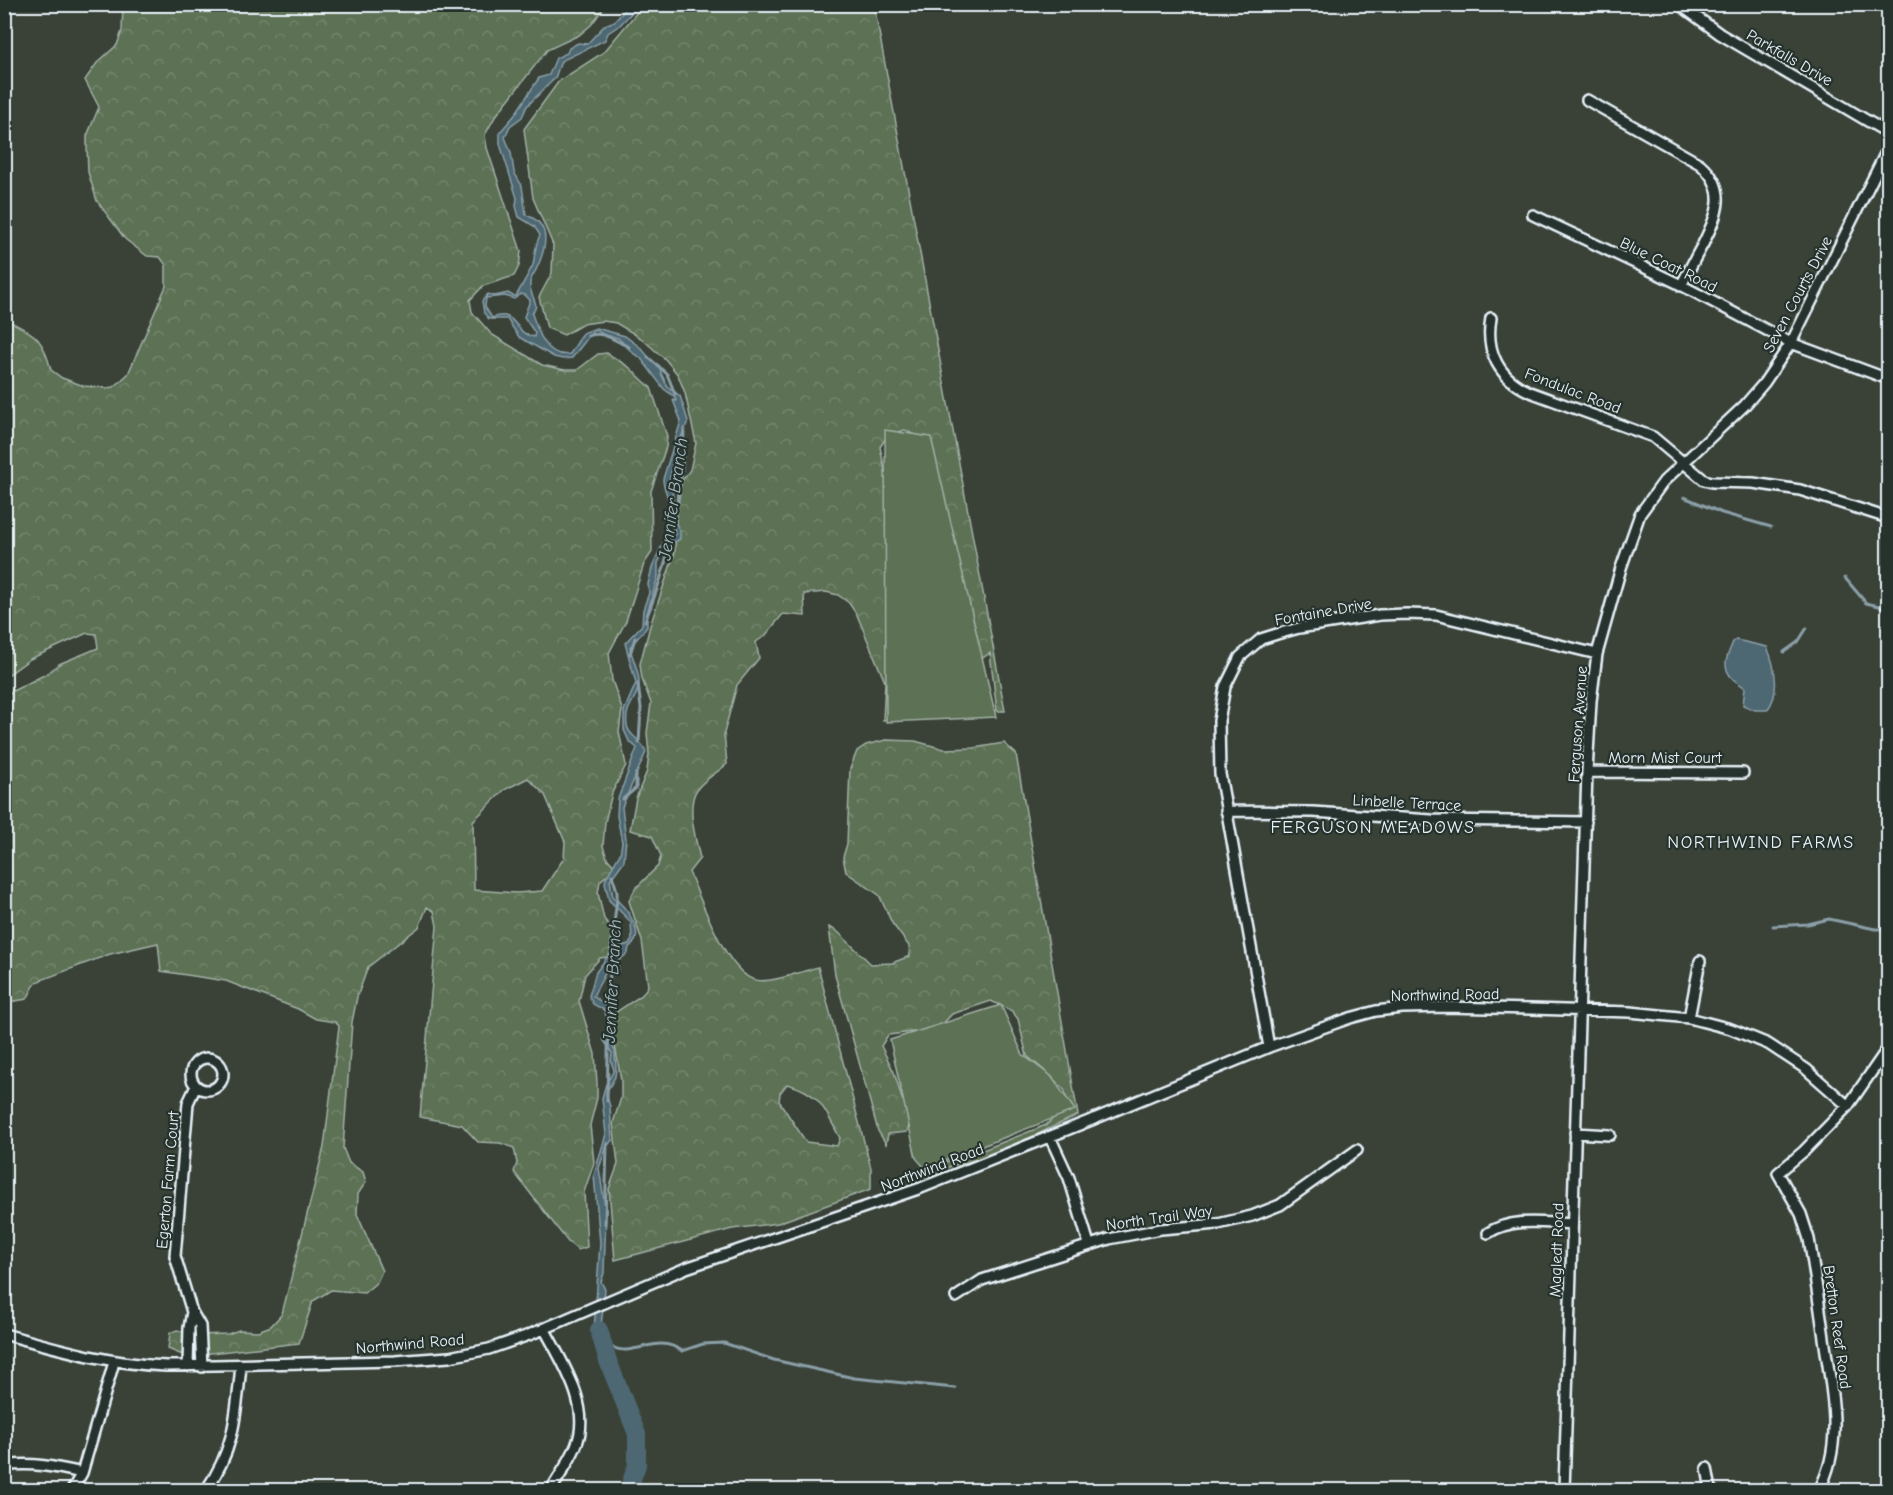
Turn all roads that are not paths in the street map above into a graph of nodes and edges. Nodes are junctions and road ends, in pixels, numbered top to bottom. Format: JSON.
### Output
{"nodes":[{"id":1,"x":1679,"y":4,"type":"edge"},
{"id":2,"x":1587,"y":100,"type":"dead end"},
{"id":3,"x":1888,"y":133,"type":"edge"},
{"id":4,"x":1888,"y":148,"type":"edge"},
{"id":5,"x":1533,"y":215,"type":"dead end"},
{"id":6,"x":1681,"y":286,"type":"junction"},
{"id":7,"x":1491,"y":318,"type":"dead end"},
{"id":8,"x":1791,"y":343,"type":"junction"},
{"id":9,"x":1888,"y":379,"type":"edge"},
{"id":10,"x":1683,"y":462,"type":"junction"},
{"id":11,"x":1888,"y":518,"type":"edge"},
{"id":12,"x":1597,"y":654,"type":"junction"},
{"id":13,"x":1587,"y":772,"type":"junction"},
{"id":14,"x":1743,"y":773,"type":"dead end"},
{"id":15,"x":1226,"y":811,"type":"junction"},
{"id":16,"x":1586,"y":822,"type":"junction"},
{"id":17,"x":1700,"y":961,"type":"dead end"},
{"id":18,"x":1580,"y":1010,"type":"junction"},
{"id":19,"x":1689,"y":1018,"type":"junction"},
{"id":20,"x":1269,"y":1047,"type":"junction"},
{"id":21,"x":1888,"y":1048,"type":"edge"},
{"id":22,"x":196,"y":1086,"type":"dead end"},
{"id":23,"x":1848,"y":1106,"type":"junction"},
{"id":24,"x":1575,"y":1133,"type":"junction"},
{"id":25,"x":1610,"y":1135,"type":"dead end"},
{"id":26,"x":1050,"y":1137,"type":"junction"},
{"id":27,"x":1357,"y":1150,"type":"dead end"},
{"id":28,"x":1572,"y":1224,"type":"junction"},
{"id":29,"x":1488,"y":1233,"type":"dead end"},
{"id":30,"x":1089,"y":1244,"type":"junction"},
{"id":31,"x":956,"y":1297,"type":"dead end"},
{"id":32,"x":192,"y":1312,"type":"junction"},
{"id":33,"x":544,"y":1328,"type":"junction"},
{"id":34,"x":4,"y":1334,"type":"edge"},
{"id":35,"x":114,"y":1362,"type":"junction"},
{"id":36,"x":188,"y":1366,"type":"junction"},
{"id":37,"x":242,"y":1366,"type":"junction"},
{"id":38,"x":202,"y":1367,"type":"junction"},
{"id":39,"x":4,"y":1466,"type":"edge"},
{"id":40,"x":1707,"y":1468,"type":"dead end"},
{"id":41,"x":82,"y":1473,"type":"junction"},
{"id":42,"x":72,"y":1491,"type":"edge"},
{"id":43,"x":206,"y":1491,"type":"edge"},
{"id":44,"x":551,"y":1491,"type":"edge"},
{"id":45,"x":1564,"y":1491,"type":"edge"},
{"id":46,"x":1711,"y":1491,"type":"edge"},
{"id":47,"x":1820,"y":1491,"type":"edge"}],
"edges":[{"from":1,"to":3,"type":"street","name":"Parkfalls Drive"},
{"from":2,"to":6,"type":"street"},
{"from":4,"to":8,"type":"street","name":"Seven Courts Drive"},
{"from":5,"to":6,"type":"street","name":"Blue Coat Road"},
{"from":6,"to":8,"type":"street","name":"Blue Coat Road"},
{"from":7,"to":10,"type":"street","name":"Fondulac Road"},
{"from":8,"to":9,"type":"street","name":"Blue Coat Road"},
{"from":8,"to":10,"type":"street","name":"Seven Courts Drive"},
{"from":10,"to":11,"type":"street","name":"Fondulac Road"},
{"from":10,"to":12,"type":"street","name":"Ferguson Avenue"},
{"from":12,"to":13,"type":"street","name":"Ferguson Avenue"},
{"from":12,"to":15,"type":"street","name":"Fontaine Drive"},
{"from":13,"to":14,"type":"street","name":"Morn Mist Court"},
{"from":13,"to":16,"type":"street","name":"Ferguson Avenue"},
{"from":15,"to":16,"type":"street","name":"Linbelle Terrace"},
{"from":15,"to":20,"type":"street","name":"Fontaine Drive"},
{"from":16,"to":18,"type":"street","name":"Ferguson Avenue"},
{"from":17,"to":19,"type":"street"},
{"from":18,"to":19,"type":"street","name":"Northwind Road"},
{"from":18,"to":20,"type":"street","name":"Northwind Road"},
{"from":18,"to":24,"type":"street","name":"Magledt Road"},
{"from":19,"to":23,"type":"street","name":"Northwind Road"},
{"from":20,"to":26,"type":"street","name":"Northwind Road"},
{"from":21,"to":23,"type":"street"},
{"from":22,"to":32,"type":"street","name":"Egerton Farm Court"},
{"from":23,"to":47,"type":"street","name":"Bretton Reef Road"},
{"from":24,"to":25,"type":"street"},
{"from":24,"to":28,"type":"street","name":"Magledt Road"},
{"from":26,"to":30,"type":"street"},
{"from":26,"to":33,"type":"street","name":"Northwind Road"},
{"from":27,"to":30,"type":"street","name":"North Trail Way"},
{"from":28,"to":29,"type":"street"},
{"from":28,"to":45,"type":"street","name":"Magledt Road"},
{"from":30,"to":31,"type":"street","name":"North Trail Way"},
{"from":32,"to":36,"type":"street","name":"Egerton Farm Court"},
{"from":32,"to":38,"type":"street","name":"Egerton Farm Court"},
{"from":33,"to":37,"type":"street","name":"Northwind Road"},
{"from":33,"to":44,"type":"street"},
{"from":34,"to":35,"type":"street","name":"Northwind Road"},
{"from":35,"to":36,"type":"street","name":"Northwind Road"},
{"from":35,"to":41,"type":"street"},
{"from":36,"to":38,"type":"street","name":"Northwind Road"},
{"from":37,"to":38,"type":"street","name":"Northwind Road"},
{"from":37,"to":43,"type":"street"},
{"from":39,"to":41,"type":"street"},
{"from":40,"to":46,"type":"street"},
{"from":41,"to":42,"type":"street"}]}
